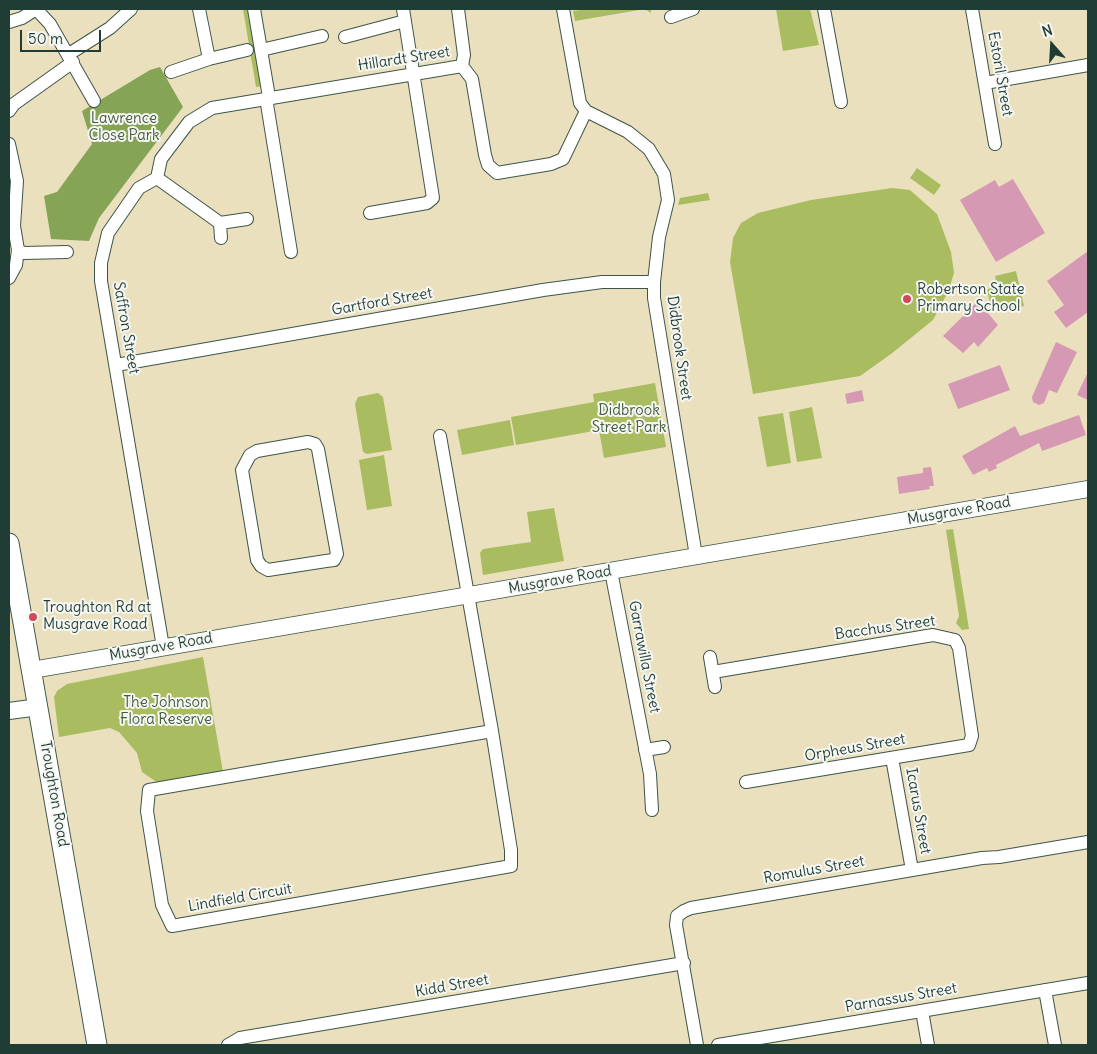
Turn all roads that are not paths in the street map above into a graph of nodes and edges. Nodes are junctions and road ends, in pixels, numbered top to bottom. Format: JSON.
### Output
{"nodes":[{"id":1,"x":36,"y":9,"type":"edge"},
{"id":2,"x":199,"y":9,"type":"edge"},
{"id":3,"x":458,"y":9,"type":"edge"},
{"id":4,"x":563,"y":9,"type":"edge"},
{"id":5,"x":693,"y":9,"type":"edge"},
{"id":6,"x":824,"y":9,"type":"edge"},
{"id":7,"x":972,"y":9,"type":"edge"},
{"id":8,"x":127,"y":10,"type":"edge"},
{"id":9,"x":258,"y":10,"type":"edge"},
{"id":10,"x":404,"y":15,"type":"edge"},
{"id":11,"x":671,"y":17,"type":"dead end"},
{"id":12,"x":9,"y":22,"type":"edge"},
{"id":13,"x":322,"y":36,"type":"dead end"},
{"id":14,"x":345,"y":37,"type":"dead end"},
{"id":15,"x":248,"y":50,"type":"dead end"},
{"id":16,"x":261,"y":50,"type":"junction"},
{"id":17,"x":71,"y":58,"type":"junction"},
{"id":18,"x":209,"y":59,"type":"junction"},
{"id":19,"x":1088,"y":65,"type":"edge"},
{"id":20,"x":462,"y":66,"type":"junction"},
{"id":21,"x":171,"y":72,"type":"dead end"},
{"id":22,"x":412,"y":73,"type":"junction"},
{"id":23,"x":985,"y":83,"type":"junction"},
{"id":24,"x":267,"y":97,"type":"junction"},
{"id":25,"x":94,"y":101,"type":"dead end"},
{"id":26,"x":841,"y":102,"type":"dead end"},
{"id":27,"x":9,"y":111,"type":"edge"},
{"id":28,"x":586,"y":111,"type":"junction"},
{"id":29,"x":9,"y":144,"type":"edge"},
{"id":30,"x":995,"y":144,"type":"dead end"},
{"id":31,"x":157,"y":178,"type":"junction"},
{"id":32,"x":370,"y":213,"type":"dead end"},
{"id":33,"x":247,"y":219,"type":"dead end"},
{"id":34,"x":220,"y":224,"type":"junction"},
{"id":35,"x":221,"y":238,"type":"dead end"},
{"id":36,"x":18,"y":250,"type":"junction"},
{"id":37,"x":67,"y":252,"type":"dead end"},
{"id":38,"x":291,"y":252,"type":"dead end"},
{"id":39,"x":9,"y":278,"type":"edge"},
{"id":40,"x":654,"y":282,"type":"junction"},
{"id":41,"x":116,"y":365,"type":"junction"},
{"id":42,"x":440,"y":436,"type":"dead end"},
{"id":43,"x":1088,"y":489,"type":"edge"},
{"id":44,"x":9,"y":543,"type":"edge"},
{"id":45,"x":696,"y":556,"type":"junction"},
{"id":46,"x":334,"y":560,"type":"joint"},
{"id":47,"x":611,"y":571,"type":"junction"},
{"id":48,"x":468,"y":596,"type":"junction"},
{"id":49,"x":163,"y":647,"type":"junction"},
{"id":50,"x":710,"y":657,"type":"dead end"},
{"id":51,"x":32,"y":670,"type":"junction"},
{"id":52,"x":713,"y":672,"type":"junction"},
{"id":53,"x":715,"y":686,"type":"dead end"},
{"id":54,"x":39,"y":707,"type":"junction"},
{"id":55,"x":9,"y":711,"type":"edge"},
{"id":56,"x":492,"y":732,"type":"junction"},
{"id":57,"x":969,"y":745,"type":"joint"},
{"id":58,"x":664,"y":747,"type":"dead end"},
{"id":59,"x":645,"y":750,"type":"junction"},
{"id":60,"x":892,"y":758,"type":"junction"},
{"id":61,"x":746,"y":782,"type":"dead end"},
{"id":62,"x":652,"y":810,"type":"dead end"},
{"id":63,"x":1088,"y":842,"type":"edge"},
{"id":64,"x":912,"y":870,"type":"junction"},
{"id":65,"x":684,"y":963,"type":"junction"},
{"id":66,"x":1088,"y":983,"type":"edge"},
{"id":67,"x":1045,"y":990,"type":"junction"},
{"id":68,"x":922,"y":1012,"type":"junction"},
{"id":69,"x":97,"y":1045,"type":"edge"},
{"id":70,"x":228,"y":1045,"type":"edge"},
{"id":71,"x":697,"y":1045,"type":"edge"},
{"id":72,"x":718,"y":1045,"type":"edge"},
{"id":73,"x":928,"y":1045,"type":"edge"},
{"id":74,"x":1055,"y":1045,"type":"edge"}],
"edges":[{"from":1,"to":12,"type":"street"},
{"from":1,"to":17,"type":"street"},
{"from":2,"to":18,"type":"street"},
{"from":3,"to":20,"type":"street"},
{"from":4,"to":28,"type":"street"},
{"from":5,"to":11,"type":"street"},
{"from":6,"to":26,"type":"street"},
{"from":7,"to":23,"type":"street","name":"Estoril Street"},
{"from":8,"to":17,"type":"street"},
{"from":9,"to":16,"type":"street"},
{"from":10,"to":14,"type":"street"},
{"from":10,"to":22,"type":"street"},
{"from":13,"to":16,"type":"street"},
{"from":15,"to":18,"type":"street"},
{"from":16,"to":24,"type":"street"},
{"from":17,"to":25,"type":"street"},
{"from":17,"to":27,"type":"street"},
{"from":18,"to":21,"type":"street"},
{"from":19,"to":23,"type":"street"},
{"from":20,"to":22,"type":"street","name":"Hillardt Street"},
{"from":20,"to":28,"type":"street","name":"Hillardt Street"},
{"from":22,"to":24,"type":"street","name":"Hillardt Street"},
{"from":22,"to":32,"type":"street"},
{"from":23,"to":30,"type":"street","name":"Estoril Street"},
{"from":24,"to":31,"type":"street"},
{"from":24,"to":38,"type":"street"},
{"from":28,"to":40,"type":"street","name":"Didbrook Street"},
{"from":29,"to":36,"type":"street"},
{"from":31,"to":34,"type":"street"},
{"from":31,"to":41,"type":"street","name":"Saffron Street"},
{"from":33,"to":34,"type":"street"},
{"from":34,"to":35,"type":"street"},
{"from":36,"to":37,"type":"street"},
{"from":36,"to":39,"type":"street"},
{"from":40,"to":41,"type":"street","name":"Gartford Street"},
{"from":40,"to":45,"type":"street","name":"Didbrook Street"},
{"from":41,"to":49,"type":"street","name":"Saffron Street"},
{"from":42,"to":48,"type":"street","name":"Lindfield Circuit"},
{"from":43,"to":45,"type":"street","name":"Musgrave Road"},
{"from":44,"to":51,"type":"main road","name":"Troughton Road"},
{"from":45,"to":47,"type":"street","name":"Musgrave Road"},
{"from":46,"to":46,"type":"street"},
{"from":47,"to":48,"type":"street","name":"Musgrave Road"},
{"from":47,"to":59,"type":"street","name":"Garrawilla Street"},
{"from":48,"to":49,"type":"street","name":"Musgrave Road"},
{"from":48,"to":56,"type":"street","name":"Lindfield Circuit"},
{"from":49,"to":51,"type":"street","name":"Musgrave Road"},
{"from":50,"to":52,"type":"street"},
{"from":51,"to":54,"type":"main road","name":"Troughton Road"},
{"from":52,"to":53,"type":"street"},
{"from":52,"to":57,"type":"street","name":"Bacchus Street"},
{"from":54,"to":55,"type":"street"},
{"from":54,"to":69,"type":"main road","name":"Troughton Road"},
{"from":56,"to":56,"type":"street","name":"Lindfield Circuit"},
{"from":57,"to":60,"type":"street","name":"Orpheus Street"},
{"from":58,"to":59,"type":"street"},
{"from":59,"to":62,"type":"street","name":"Garrawilla Street"},
{"from":60,"to":61,"type":"street","name":"Orpheus Street"},
{"from":60,"to":64,"type":"street","name":"Icarus Street"},
{"from":63,"to":64,"type":"street","name":"Romulus Street"},
{"from":64,"to":65,"type":"street","name":"Romulus Street"},
{"from":65,"to":70,"type":"street","name":"Kidd Street"},
{"from":65,"to":71,"type":"street","name":"Romulus Street"},
{"from":66,"to":67,"type":"street","name":"Parnassus Street"},
{"from":67,"to":68,"type":"street","name":"Parnassus Street"},
{"from":67,"to":74,"type":"street"},
{"from":68,"to":72,"type":"street","name":"Parnassus Street"},
{"from":68,"to":73,"type":"street"}]}
